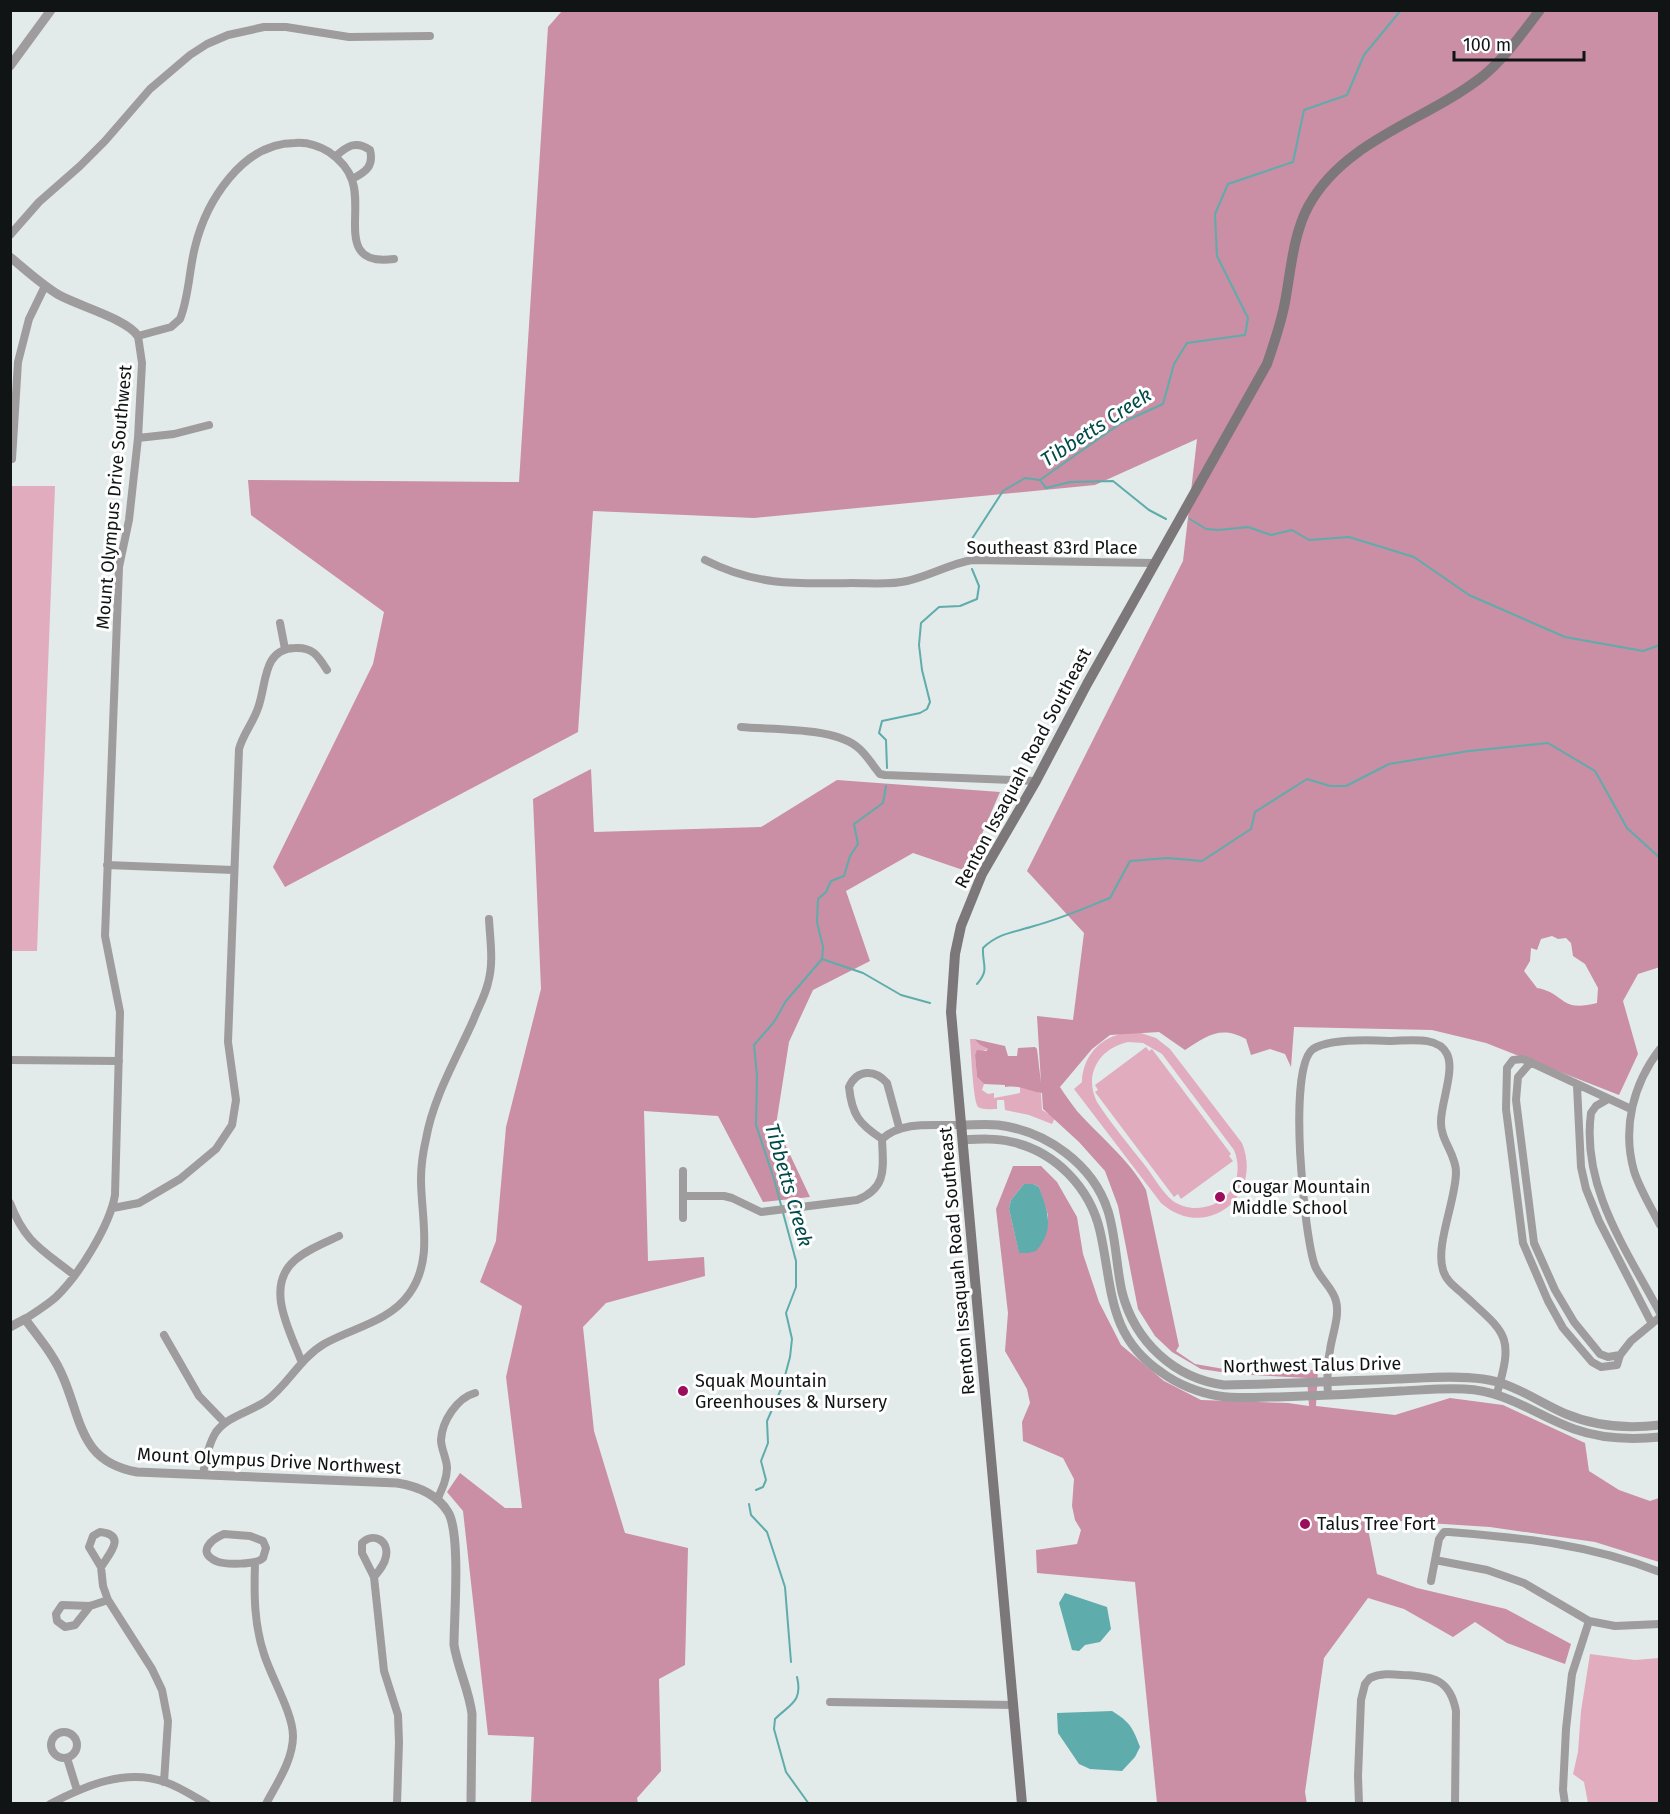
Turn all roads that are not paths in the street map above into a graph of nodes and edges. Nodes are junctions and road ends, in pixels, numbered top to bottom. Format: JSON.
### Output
{"nodes":[{"id":1,"x":51,"y":10,"type":"edge"},
{"id":2,"x":1540,"y":10,"type":"edge"},
{"id":3,"x":430,"y":36,"type":"dead end"},
{"id":4,"x":10,"y":66,"type":"edge"},
{"id":5,"x":336,"y":156,"type":"junction"},
{"id":6,"x":352,"y":179,"type":"junction"},
{"id":7,"x":10,"y":235,"type":"edge"},
{"id":8,"x":10,"y":257,"type":"edge"},
{"id":9,"x":394,"y":259,"type":"dead end"},
{"id":10,"x":45,"y":286,"type":"junction"},
{"id":11,"x":138,"y":336,"type":"junction"},
{"id":12,"x":209,"y":425,"type":"dead end"},
{"id":13,"x":138,"y":438,"type":"junction"},
{"id":14,"x":12,"y":459,"type":"dead end"},
{"id":15,"x":705,"y":560,"type":"dead end"},
{"id":16,"x":1154,"y":563,"type":"junction"},
{"id":17,"x":280,"y":623,"type":"dead end"},
{"id":18,"x":285,"y":649,"type":"junction"},
{"id":19,"x":327,"y":670,"type":"dead end"},
{"id":20,"x":741,"y":727,"type":"dead end"},
{"id":21,"x":1036,"y":781,"type":"junction"},
{"id":22,"x":107,"y":865,"type":"junction"},
{"id":23,"x":233,"y":870,"type":"junction"},
{"id":24,"x":489,"y":920,"type":"dead end"},
{"id":25,"x":1659,"y":1049,"type":"edge"},
{"id":26,"x":10,"y":1060,"type":"edge"},
{"id":27,"x":119,"y":1061,"type":"junction"},
{"id":28,"x":1530,"y":1062,"type":"junction"},
{"id":29,"x":1577,"y":1086,"type":"junction"},
{"id":30,"x":1608,"y":1100,"type":"junction"},
{"id":31,"x":1631,"y":1109,"type":"junction"},
{"id":32,"x":961,"y":1125,"type":"junction"},
{"id":33,"x":899,"y":1127,"type":"junction"},
{"id":34,"x":882,"y":1139,"type":"junction"},
{"id":35,"x":963,"y":1140,"type":"junction"},
{"id":36,"x":683,"y":1171,"type":"dead end"},
{"id":37,"x":683,"y":1196,"type":"junction"},
{"id":38,"x":10,"y":1203,"type":"edge"},
{"id":39,"x":113,"y":1208,"type":"junction"},
{"id":40,"x":683,"y":1218,"type":"dead end"},
{"id":41,"x":1659,"y":1225,"type":"edge"},
{"id":42,"x":339,"y":1236,"type":"dead end"},
{"id":43,"x":74,"y":1275,"type":"junction"},
{"id":44,"x":1659,"y":1315,"type":"edge"},
{"id":45,"x":25,"y":1319,"type":"junction"},
{"id":46,"x":1652,"y":1322,"type":"junction"},
{"id":47,"x":10,"y":1328,"type":"edge"},
{"id":48,"x":164,"y":1335,"type":"dead end"},
{"id":49,"x":1620,"y":1355,"type":"junction"},
{"id":50,"x":302,"y":1363,"type":"junction"},
{"id":51,"x":1327,"y":1381,"type":"junction"},
{"id":52,"x":1500,"y":1382,"type":"junction"},
{"id":53,"x":475,"y":1393,"type":"dead end"},
{"id":54,"x":1497,"y":1394,"type":"junction"},
{"id":55,"x":1328,"y":1395,"type":"junction"},
{"id":56,"x":225,"y":1423,"type":"junction"},
{"id":57,"x":1659,"y":1425,"type":"edge"},
{"id":58,"x":1659,"y":1437,"type":"edge"},
{"id":59,"x":203,"y":1475,"type":"junction"},
{"id":60,"x":437,"y":1500,"type":"junction"},
{"id":61,"x":1435,"y":1560,"type":"junction"},
{"id":62,"x":255,"y":1563,"type":"junction"},
{"id":63,"x":101,"y":1567,"type":"dead end"},
{"id":64,"x":1659,"y":1572,"type":"edge"},
{"id":65,"x":374,"y":1577,"type":"junction"},
{"id":66,"x":1431,"y":1581,"type":"dead end"},
{"id":67,"x":108,"y":1600,"type":"junction"},
{"id":68,"x":90,"y":1606,"type":"dead end"},
{"id":69,"x":1589,"y":1621,"type":"junction"},
{"id":70,"x":1659,"y":1624,"type":"edge"},
{"id":71,"x":830,"y":1702,"type":"dead end"},
{"id":72,"x":1012,"y":1705,"type":"junction"},
{"id":73,"x":67,"y":1758,"type":"dead end"},
{"id":74,"x":164,"y":1782,"type":"junction"},
{"id":75,"x":77,"y":1790,"type":"junction"},
{"id":76,"x":50,"y":1803,"type":"edge"},
{"id":77,"x":207,"y":1803,"type":"edge"},
{"id":78,"x":266,"y":1803,"type":"edge"},
{"id":79,"x":397,"y":1803,"type":"edge"},
{"id":80,"x":471,"y":1803,"type":"edge"},
{"id":81,"x":1022,"y":1803,"type":"edge"},
{"id":82,"x":1359,"y":1803,"type":"edge"},
{"id":83,"x":1455,"y":1803,"type":"edge"},
{"id":84,"x":1565,"y":1803,"type":"edge"}],
"edges":[{"from":1,"to":4,"type":"street"},
{"from":2,"to":16,"type":"main road","name":"Renton Issaquah Road Southeast"},
{"from":3,"to":7,"type":"street"},
{"from":5,"to":6,"type":"street"},
{"from":5,"to":6,"type":"street"},
{"from":5,"to":11,"type":"street"},
{"from":6,"to":9,"type":"street"},
{"from":8,"to":10,"type":"street"},
{"from":10,"to":11,"type":"street"},
{"from":10,"to":14,"type":"street"},
{"from":11,"to":13,"type":"street","name":"Mount Olympus Drive Southwest"},
{"from":12,"to":13,"type":"street"},
{"from":13,"to":22,"type":"street","name":"Mount Olympus Drive Southwest"},
{"from":15,"to":16,"type":"street","name":"Southeast 83rd Place"},
{"from":16,"to":21,"type":"main road","name":"Renton Issaquah Road Southeast"},
{"from":17,"to":18,"type":"street"},
{"from":18,"to":19,"type":"street"},
{"from":18,"to":23,"type":"street"},
{"from":20,"to":21,"type":"street"},
{"from":21,"to":32,"type":"main road","name":"Renton Issaquah Road Southeast"},
{"from":22,"to":23,"type":"street"},
{"from":22,"to":27,"type":"street","name":"Mount Olympus Drive Southwest"},
{"from":23,"to":39,"type":"street"},
{"from":24,"to":50,"type":"street"},
{"from":25,"to":31,"type":"street"},
{"from":26,"to":27,"type":"street"},
{"from":27,"to":39,"type":"street"},
{"from":28,"to":29,"type":"street"},
{"from":28,"to":49,"type":"street"},
{"from":28,"to":49,"type":"street"},
{"from":29,"to":30,"type":"street"},
{"from":29,"to":46,"type":"street"},
{"from":30,"to":31,"type":"street"},
{"from":30,"to":44,"type":"street"},
{"from":31,"to":41,"type":"street"},
{"from":32,"to":33,"type":"street"},
{"from":32,"to":35,"type":"main road","name":"Renton Issaquah Road Southeast"},
{"from":32,"to":51,"type":"street","name":"Northwest Talus Drive"},
{"from":33,"to":34,"type":"street"},
{"from":33,"to":34,"type":"street"},
{"from":34,"to":37,"type":"street"},
{"from":35,"to":55,"type":"street","name":"Northwest Talus Drive"},
{"from":35,"to":72,"type":"main road","name":"Renton Issaquah Road Southeast"},
{"from":36,"to":37,"type":"street"},
{"from":37,"to":40,"type":"street"},
{"from":38,"to":43,"type":"street"},
{"from":39,"to":43,"type":"street"},
{"from":42,"to":50,"type":"street"},
{"from":43,"to":45,"type":"street"},
{"from":44,"to":46,"type":"street"},
{"from":45,"to":47,"type":"street"},
{"from":45,"to":59,"type":"street","name":"Mount Olympus Drive Northwest"},
{"from":46,"to":49,"type":"street"},
{"from":48,"to":56,"type":"street"},
{"from":50,"to":56,"type":"street"},
{"from":51,"to":52,"type":"street","name":"Northwest Talus Drive"},
{"from":51,"to":52,"type":"street"},
{"from":51,"to":55,"type":"street"},
{"from":52,"to":54,"type":"street"},
{"from":52,"to":57,"type":"street","name":"Northwest Talus Drive"},
{"from":53,"to":60,"type":"street"},
{"from":54,"to":55,"type":"street","name":"Northwest Talus Drive"},
{"from":54,"to":58,"type":"street","name":"Northwest Talus Drive"},
{"from":56,"to":59,"type":"street"},
{"from":59,"to":60,"type":"street","name":"Mount Olympus Drive Northwest"},
{"from":60,"to":80,"type":"street"},
{"from":61,"to":64,"type":"street"},
{"from":61,"to":66,"type":"street"},
{"from":61,"to":69,"type":"street"},
{"from":62,"to":62,"type":"street"},
{"from":62,"to":78,"type":"street"},
{"from":63,"to":67,"type":"street"},
{"from":65,"to":65,"type":"street"},
{"from":65,"to":79,"type":"street"},
{"from":67,"to":68,"type":"street"},
{"from":67,"to":74,"type":"street"},
{"from":69,"to":70,"type":"street"},
{"from":69,"to":84,"type":"street"},
{"from":71,"to":72,"type":"street"},
{"from":72,"to":81,"type":"main road","name":"Renton Issaquah Road Southeast"},
{"from":73,"to":75,"type":"street"},
{"from":74,"to":75,"type":"street"},
{"from":74,"to":77,"type":"street"},
{"from":75,"to":76,"type":"street"},
{"from":82,"to":83,"type":"street"}]}
